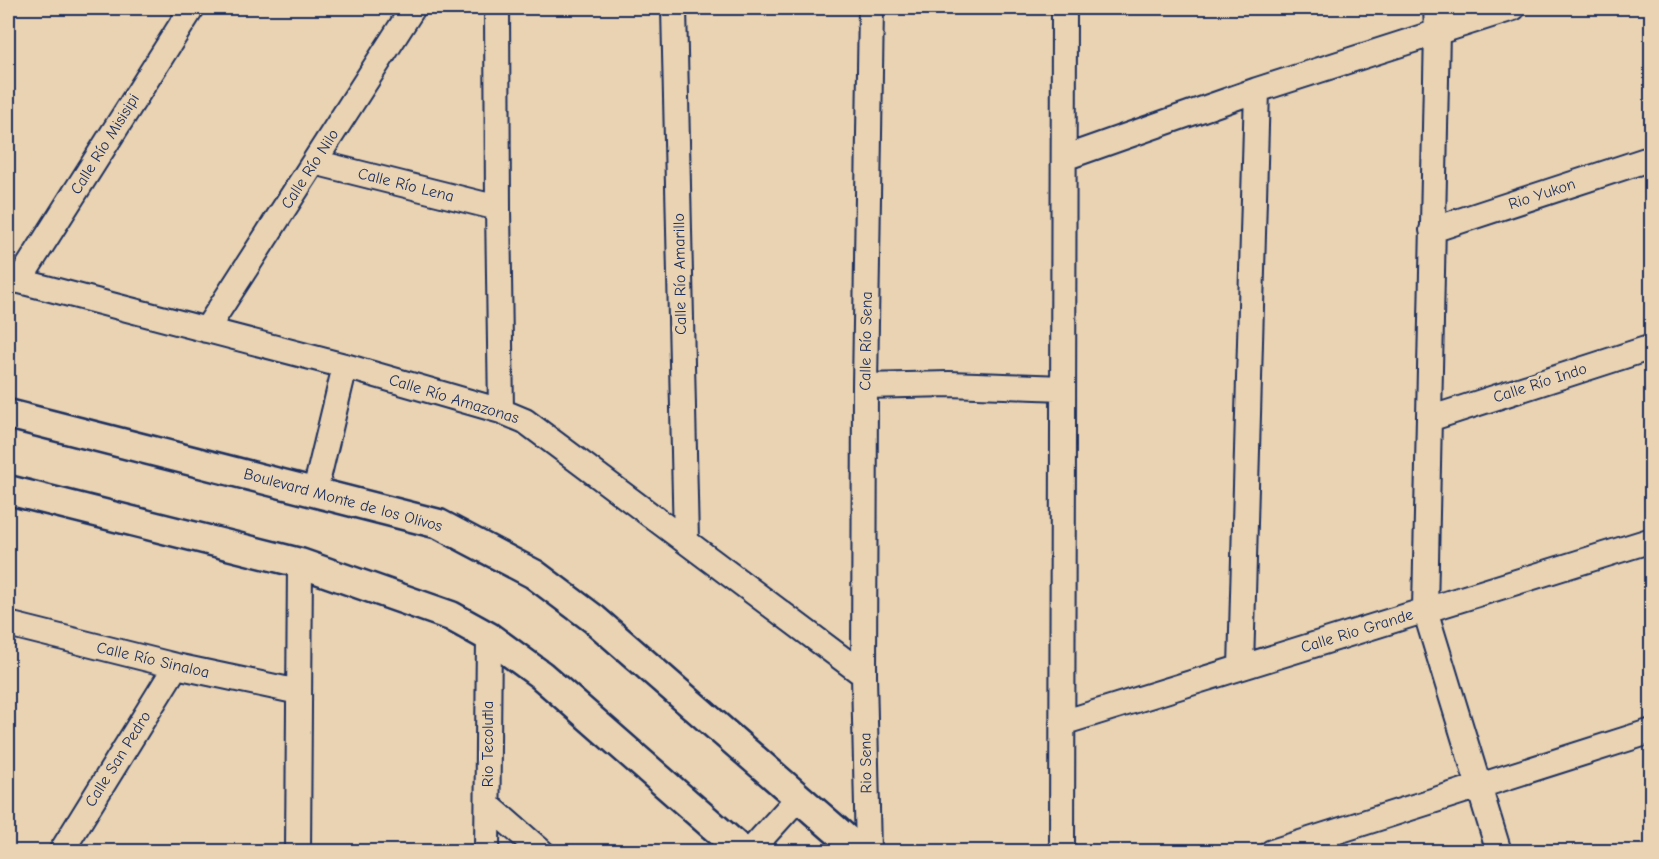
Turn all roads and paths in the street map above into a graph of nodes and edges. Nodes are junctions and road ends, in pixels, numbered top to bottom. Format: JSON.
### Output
{"nodes":[{"id":1,"x":192,"y":8,"type":"edge"},
{"id":2,"x":413,"y":8,"type":"edge"},
{"id":3,"x":496,"y":8,"type":"edge"},
{"id":4,"x":674,"y":8,"type":"edge"},
{"id":5,"x":871,"y":8,"type":"edge"},
{"id":6,"x":1064,"y":8,"type":"edge"},
{"id":7,"x":1512,"y":8,"type":"edge"},
{"id":8,"x":1436,"y":19,"type":"edge"},
{"id":9,"x":1257,"y":90,"type":"junction"},
{"id":10,"x":1064,"y":158,"type":"junction"},
{"id":11,"x":1652,"y":158,"type":"edge"},
{"id":12,"x":314,"y":162,"type":"junction"},
{"id":13,"x":498,"y":208,"type":"junction"},
{"id":14,"x":1432,"y":230,"type":"junction"},
{"id":15,"x":13,"y":280,"type":"edge"},
{"id":16,"x":206,"y":330,"type":"junction"},
{"id":17,"x":1652,"y":347,"type":"edge"},
{"id":18,"x":345,"y":366,"type":"junction"},
{"id":19,"x":865,"y":386,"type":"junction"},
{"id":20,"x":1063,"y":388,"type":"junction"},
{"id":21,"x":501,"y":411,"type":"junction"},
{"id":22,"x":8,"y":414,"type":"edge"},
{"id":23,"x":1429,"y":419,"type":"junction"},
{"id":24,"x":8,"y":490,"type":"edge"},
{"id":25,"x":315,"y":491,"type":"junction"},
{"id":26,"x":1652,"y":540,"type":"edge"},
{"id":27,"x":686,"y":542,"type":"junction"},
{"id":28,"x":300,"y":563,"type":"junction"},
{"id":29,"x":1425,"y":610,"type":"junction"},
{"id":30,"x":8,"y":624,"type":"edge"},
{"id":31,"x":489,"y":637,"type":"junction"},
{"id":32,"x":176,"y":666,"type":"junction"},
{"id":33,"x":1241,"y":667,"type":"junction"},
{"id":34,"x":864,"y":675,"type":"junction"},
{"id":35,"x":299,"y":692,"type":"junction"},
{"id":36,"x":1062,"y":723,"type":"junction"},
{"id":37,"x":1652,"y":731,"type":"edge"},
{"id":38,"x":1479,"y":786,"type":"junction"},
{"id":39,"x":799,"y":797,"type":"junction"},
{"id":40,"x":488,"y":805,"type":"junction"},
{"id":41,"x":749,"y":851,"type":"edge"},
{"id":42,"x":61,"y":852,"type":"edge"},
{"id":43,"x":298,"y":852,"type":"edge"},
{"id":44,"x":487,"y":852,"type":"edge"},
{"id":45,"x":542,"y":852,"type":"edge"},
{"id":46,"x":743,"y":852,"type":"edge"},
{"id":47,"x":861,"y":852,"type":"edge"},
{"id":48,"x":868,"y":852,"type":"edge"},
{"id":49,"x":1062,"y":852,"type":"edge"},
{"id":50,"x":1272,"y":852,"type":"edge"},
{"id":51,"x":1499,"y":852,"type":"edge"}],
"edges":[{"from":1,"to":15,"type":"street","name":"Calle Río Misisipi"},
{"from":2,"to":12,"type":"street","name":"Calle Río Nilo"},
{"from":3,"to":13,"type":"street"},
{"from":4,"to":27,"type":"street","name":"Calle Río Amarillo"},
{"from":5,"to":19,"type":"street","name":"Calle Río Sena"},
{"from":6,"to":10,"type":"street"},
{"from":7,"to":8,"type":"street"},
{"from":8,"to":9,"type":"street"},
{"from":8,"to":14,"type":"street"},
{"from":9,"to":10,"type":"street"},
{"from":9,"to":33,"type":"street"},
{"from":10,"to":20,"type":"street"},
{"from":11,"to":14,"type":"street","name":"Rio Yukon"},
{"from":12,"to":13,"type":"street","name":"Calle Río Lena"},
{"from":12,"to":16,"type":"street","name":"Calle Río Nilo"},
{"from":13,"to":21,"type":"street"},
{"from":14,"to":23,"type":"street"},
{"from":15,"to":16,"type":"street","name":"Calle Río Amazonas"},
{"from":16,"to":18,"type":"street","name":"Calle Río Amazonas"},
{"from":17,"to":23,"type":"street","name":"Calle Río Indo"},
{"from":18,"to":21,"type":"street","name":"Calle Río Amazonas"},
{"from":18,"to":25,"type":"street"},
{"from":19,"to":20,"type":"street"},
{"from":19,"to":34,"type":"street","name":"Calle Río Sena"},
{"from":20,"to":36,"type":"street"},
{"from":21,"to":27,"type":"street","name":"Calle Río Amazonas"},
{"from":22,"to":25,"type":"street","name":"Boulevard Monte de los Olivos"},
{"from":23,"to":29,"type":"street"},
{"from":24,"to":28,"type":"street"},
{"from":25,"to":39,"type":"street","name":"Boulevard Monte de los Olivos"},
{"from":26,"to":29,"type":"street","name":"Calle Rio Grande"},
{"from":27,"to":34,"type":"street","name":"Calle Río Amazonas"},
{"from":28,"to":31,"type":"street"},
{"from":28,"to":35,"type":"street"},
{"from":29,"to":33,"type":"street","name":"Calle Rio Grande"},
{"from":29,"to":38,"type":"street"},
{"from":30,"to":32,"type":"street","name":"Calle Río Sinaloa"},
{"from":31,"to":40,"type":"street","name":"Rio Tecolutla"},
{"from":31,"to":46,"type":"street"},
{"from":32,"to":35,"type":"street","name":"Calle Río Sinaloa"},
{"from":32,"to":42,"type":"street","name":"Calle San Pedro"},
{"from":33,"to":36,"type":"street","name":"Calle Rio Grande"},
{"from":34,"to":48,"type":"street","name":"Rio Sena"},
{"from":35,"to":43,"type":"street"},
{"from":36,"to":49,"type":"street"},
{"from":37,"to":38,"type":"street"},
{"from":38,"to":50,"type":"street"},
{"from":38,"to":51,"type":"street"},
{"from":39,"to":41,"type":"street"},
{"from":39,"to":47,"type":"street","name":"Boulevard Monte de los Olivos"},
{"from":40,"to":44,"type":"street","name":"Rio Tecolutla"},
{"from":40,"to":45,"type":"street"}]}
